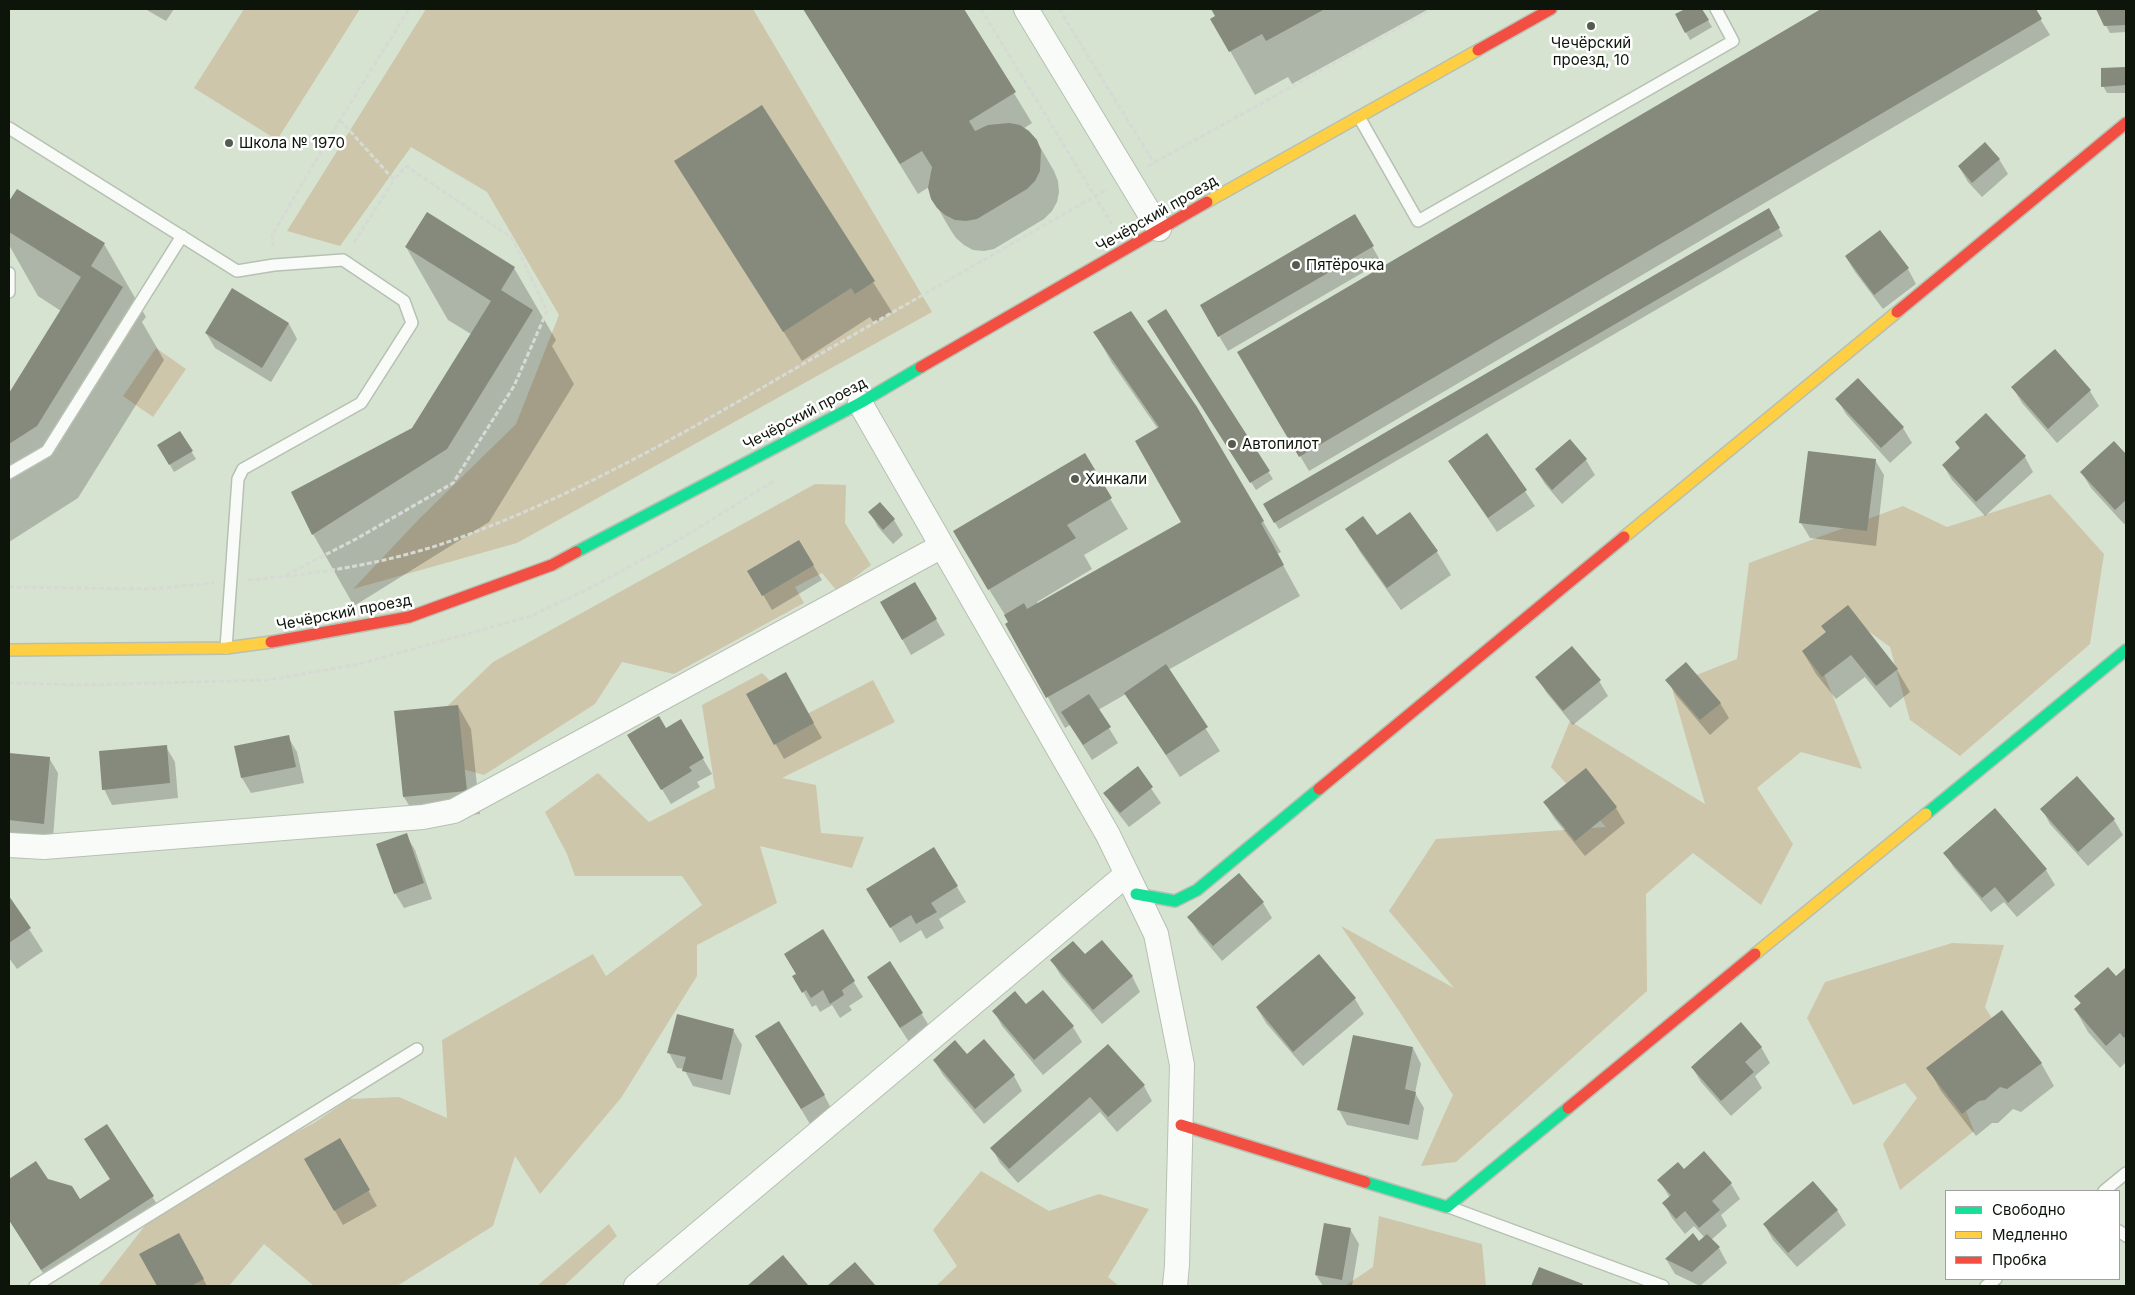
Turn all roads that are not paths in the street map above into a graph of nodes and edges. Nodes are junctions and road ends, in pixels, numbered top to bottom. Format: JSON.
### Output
{"nodes":[{"id":1,"x":1026,"y":9,"type":"edge"},
{"id":2,"x":1551,"y":9,"type":"edge"},
{"id":3,"x":1716,"y":9,"type":"edge"},
{"id":4,"x":1358,"y":117,"type":"junction"},
{"id":5,"x":2126,"y":123,"type":"edge"},
{"id":6,"x":9,"y":128,"type":"edge"},
{"id":7,"x":1158,"y":229,"type":"junction"},
{"id":8,"x":182,"y":236,"type":"junction"},
{"id":9,"x":9,"y":273,"type":"edge"},
{"id":10,"x":9,"y":292,"type":"edge"},
{"id":11,"x":860,"y":402,"type":"junction"},
{"id":12,"x":9,"y":473,"type":"edge"},
{"id":13,"x":942,"y":546,"type":"junction"},
{"id":14,"x":226,"y":648,"type":"junction"},
{"id":15,"x":9,"y":650,"type":"edge"},
{"id":16,"x":2126,"y":650,"type":"edge"},
{"id":17,"x":9,"y":845,"type":"edge"},
{"id":18,"x":1132,"y":884,"type":"junction"},
{"id":19,"x":417,"y":1049,"type":"dead end"},
{"id":20,"x":1181,"y":1124,"type":"junction"},
{"id":21,"x":2126,"y":1173,"type":"edge"},
{"id":22,"x":2105,"y":1190,"type":"edge"},
{"id":23,"x":1447,"y":1207,"type":"junction"},
{"id":24,"x":35,"y":1286,"type":"edge"},
{"id":25,"x":636,"y":1286,"type":"edge"},
{"id":26,"x":1175,"y":1286,"type":"edge"},
{"id":27,"x":1663,"y":1286,"type":"edge"}],
"edges":[{"from":1,"to":7,"type":"street"},
{"from":2,"to":4,"type":"street","name":"Чечёрский проезд"},
{"from":3,"to":4,"type":"lane"},
{"from":4,"to":7,"type":"street","name":"Чечёрский проезд"},
{"from":5,"to":18,"type":"street"},
{"from":6,"to":8,"type":"lane"},
{"from":7,"to":11,"type":"street","name":"Чечёрский проезд"},
{"from":8,"to":12,"type":"lane"},
{"from":8,"to":14,"type":"lane"},
{"from":9,"to":10,"type":"lane"},
{"from":11,"to":13,"type":"street"},
{"from":11,"to":14,"type":"street","name":"Чечёрский проезд"},
{"from":13,"to":17,"type":"street"},
{"from":13,"to":18,"type":"street"},
{"from":14,"to":15,"type":"street","name":"Чечёрский проезд"},
{"from":16,"to":23,"type":"street"},
{"from":18,"to":20,"type":"street"},
{"from":18,"to":25,"type":"street"},
{"from":19,"to":24,"type":"lane"},
{"from":20,"to":23,"type":"street"},
{"from":20,"to":26,"type":"street"},
{"from":21,"to":22,"type":"lane"},
{"from":23,"to":27,"type":"lane"}]}
